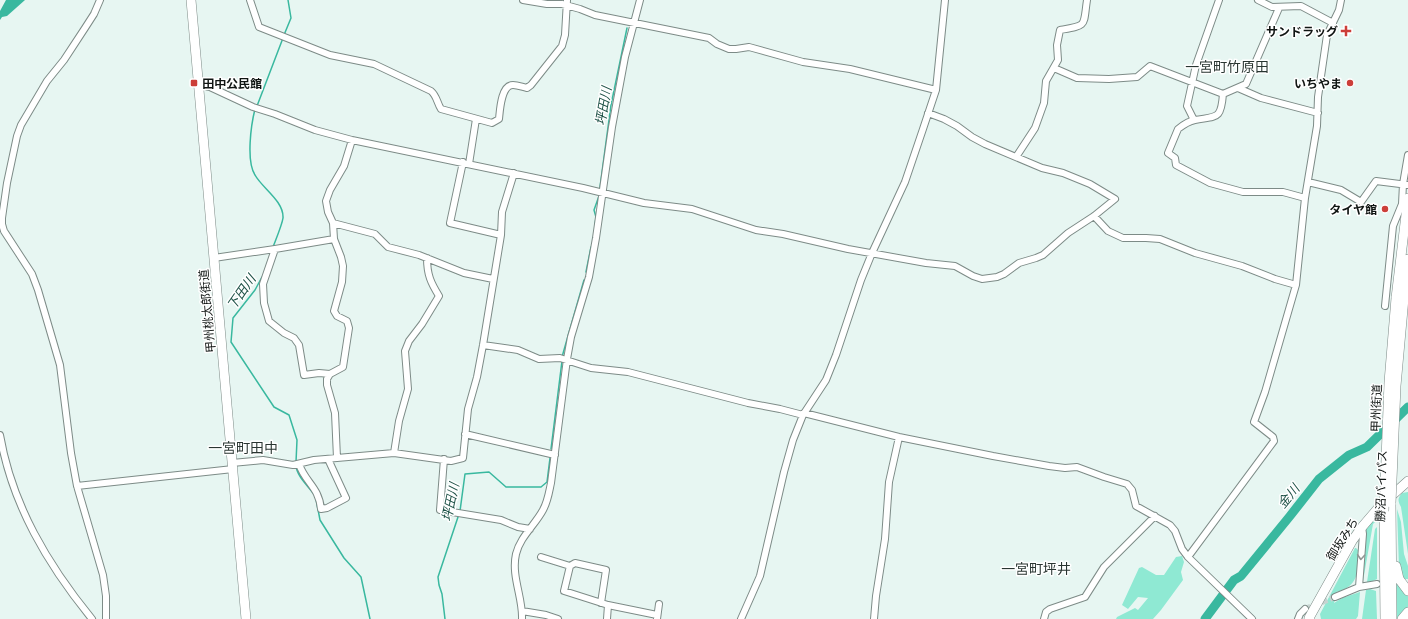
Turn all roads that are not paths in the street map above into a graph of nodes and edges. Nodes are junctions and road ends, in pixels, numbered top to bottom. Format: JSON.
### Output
{"nodes":[{"id":1,"x":100,"y":0,"type":"edge"},
{"id":2,"x":191,"y":0,"type":"edge"},
{"id":3,"x":250,"y":0,"type":"edge"},
{"id":4,"x":523,"y":0,"type":"edge"},
{"id":5,"x":640,"y":0,"type":"edge"},
{"id":6,"x":945,"y":0,"type":"edge"},
{"id":7,"x":1087,"y":0,"type":"edge"},
{"id":8,"x":1219,"y":0,"type":"edge"},
{"id":9,"x":1258,"y":0,"type":"edge"},
{"id":10,"x":1341,"y":0,"type":"edge"},
{"id":11,"x":567,"y":3,"type":"edge"},
{"id":12,"x":1279,"y":8,"type":"junction"},
{"id":13,"x":634,"y":22,"type":"junction"},
{"id":14,"x":1333,"y":23,"type":"junction"},
{"id":15,"x":1054,"y":68,"type":"junction"},
{"id":16,"x":1193,"y":82,"type":"junction"},
{"id":17,"x":199,"y":84,"type":"junction"},
{"id":18,"x":1238,"y":88,"type":"junction"},
{"id":19,"x":936,"y":90,"type":"junction"},
{"id":20,"x":1223,"y":94,"type":"junction"},
{"id":21,"x":928,"y":113,"type":"junction"},
{"id":22,"x":1318,"y":113,"type":"junction"},
{"id":23,"x":476,"y":119,"type":"junction"},
{"id":24,"x":1194,"y":120,"type":"junction"},
{"id":25,"x":352,"y":140,"type":"junction"},
{"id":26,"x":1408,"y":155,"type":"edge"},
{"id":27,"x":1016,"y":157,"type":"junction"},
{"id":28,"x":466,"y":163,"type":"junction"},
{"id":29,"x":514,"y":173,"type":"junction"},
{"id":30,"x":1308,"y":182,"type":"junction"},
{"id":31,"x":1406,"y":184,"type":"edge"},
{"id":32,"x":603,"y":193,"type":"junction"},
{"id":33,"x":1305,"y":198,"type":"junction"},
{"id":34,"x":1408,"y":198,"type":"edge"},
{"id":35,"x":1094,"y":216,"type":"junction"},
{"id":36,"x":333,"y":222,"type":"junction"},
{"id":37,"x":501,"y":235,"type":"junction"},
{"id":38,"x":334,"y":239,"type":"junction"},
{"id":39,"x":272,"y":250,"type":"junction"},
{"id":40,"x":872,"y":253,"type":"junction"},
{"id":41,"x":214,"y":258,"type":"junction"},
{"id":42,"x":427,"y":258,"type":"junction"},
{"id":43,"x":1408,"y":259,"type":"edge"},
{"id":44,"x":493,"y":279,"type":"junction"},
{"id":45,"x":1296,"y":285,"type":"junction"},
{"id":46,"x":1400,"y":298,"type":"junction"},
{"id":47,"x":1385,"y":306,"type":"dead end"},
{"id":48,"x":483,"y":345,"type":"junction"},
{"id":49,"x":564,"y":358,"type":"junction"},
{"id":50,"x":330,"y":374,"type":"junction"},
{"id":51,"x":804,"y":414,"type":"junction"},
{"id":52,"x":465,"y":434,"type":"junction"},
{"id":53,"x":0,"y":435,"type":"edge"},
{"id":54,"x":899,"y":437,"type":"junction"},
{"id":55,"x":394,"y":453,"type":"junction"},
{"id":56,"x":555,"y":455,"type":"junction"},
{"id":57,"x":337,"y":458,"type":"junction"},
{"id":58,"x":328,"y":459,"type":"junction"},
{"id":59,"x":444,"y":459,"type":"junction"},
{"id":60,"x":299,"y":464,"type":"junction"},
{"id":61,"x":232,"y":466,"type":"junction"},
{"id":62,"x":77,"y":486,"type":"junction"},
{"id":63,"x":1405,"y":486,"type":"edge"},
{"id":64,"x":1389,"y":509,"type":"junction"},
{"id":65,"x":1155,"y":516,"type":"junction"},
{"id":66,"x":1362,"y":527,"type":"junction"},
{"id":67,"x":530,"y":529,"type":"junction"},
{"id":68,"x":541,"y":557,"type":"dead end"},
{"id":69,"x":1190,"y":559,"type":"junction"},
{"id":70,"x":570,"y":566,"type":"junction"},
{"id":71,"x":1377,"y":584,"type":"dead end"},
{"id":72,"x":1408,"y":585,"type":"edge"},
{"id":73,"x":1359,"y":587,"type":"junction"},
{"id":74,"x":1335,"y":597,"type":"tunnel mouth"},
{"id":75,"x":601,"y":603,"type":"junction"},
{"id":76,"x":608,"y":604,"type":"junction"},
{"id":77,"x":660,"y":604,"type":"dead end"},
{"id":78,"x":1305,"y":609,"type":"tunnel mouth"},
{"id":79,"x":522,"y":611,"type":"junction"},
{"id":80,"x":1408,"y":612,"type":"edge"},
{"id":81,"x":657,"y":617,"type":"edge"},
{"id":82,"x":92,"y":619,"type":"edge"},
{"id":83,"x":106,"y":619,"type":"edge"},
{"id":84,"x":246,"y":619,"type":"edge"},
{"id":85,"x":522,"y":619,"type":"edge"},
{"id":86,"x":558,"y":619,"type":"edge"},
{"id":87,"x":607,"y":619,"type":"edge"},
{"id":88,"x":741,"y":619,"type":"edge"},
{"id":89,"x":874,"y":619,"type":"edge"},
{"id":90,"x":1044,"y":619,"type":"edge"},
{"id":91,"x":1252,"y":619,"type":"edge"},
{"id":92,"x":1298,"y":619,"type":"edge"},
{"id":93,"x":1310,"y":619,"type":"edge"},
{"id":94,"x":1384,"y":619,"type":"edge"},
{"id":95,"x":1392,"y":619,"type":"edge"},
{"id":96,"x":1402,"y":619,"type":"edge"}],
"edges":[{"from":1,"to":62,"type":"street"},
{"from":2,"to":17,"type":"highway","name":"甲州桃太郎街道"},
{"from":3,"to":23,"type":"street"},
{"from":4,"to":11,"type":"street"},
{"from":5,"to":13,"type":"street"},
{"from":6,"to":19,"type":"street"},
{"from":7,"to":15,"type":"street"},
{"from":8,"to":16,"type":"street"},
{"from":9,"to":12,"type":"street"},
{"from":10,"to":14,"type":"street"},
{"from":11,"to":13,"type":"street"},
{"from":11,"to":23,"type":"street"},
{"from":12,"to":14,"type":"street"},
{"from":12,"to":18,"type":"street"},
{"from":13,"to":19,"type":"street"},
{"from":13,"to":32,"type":"street"},
{"from":14,"to":22,"type":"street"},
{"from":15,"to":16,"type":"street"},
{"from":15,"to":27,"type":"street"},
{"from":16,"to":20,"type":"street"},
{"from":16,"to":24,"type":"street"},
{"from":17,"to":25,"type":"street"},
{"from":17,"to":41,"type":"highway","name":"甲州桃太郎街道"},
{"from":18,"to":20,"type":"street"},
{"from":18,"to":22,"type":"street"},
{"from":19,"to":21,"type":"street"},
{"from":20,"to":24,"type":"street"},
{"from":21,"to":27,"type":"street"},
{"from":21,"to":40,"type":"street"},
{"from":22,"to":30,"type":"street"},
{"from":23,"to":28,"type":"street"},
{"from":24,"to":33,"type":"street"},
{"from":25,"to":28,"type":"street"},
{"from":25,"to":36,"type":"street"},
{"from":26,"to":31,"type":"street"},
{"from":27,"to":35,"type":"street"},
{"from":28,"to":29,"type":"street"},
{"from":28,"to":37,"type":"street"},
{"from":29,"to":32,"type":"street"},
{"from":29,"to":37,"type":"street"},
{"from":30,"to":31,"type":"street"},
{"from":30,"to":33,"type":"street"},
{"from":31,"to":47,"type":"street"},
{"from":32,"to":40,"type":"street"},
{"from":32,"to":49,"type":"street"},
{"from":33,"to":45,"type":"street"},
{"from":34,"to":46,"type":"highway","name":"甲州街道"},
{"from":35,"to":40,"type":"street"},
{"from":35,"to":45,"type":"street"},
{"from":36,"to":38,"type":"street"},
{"from":36,"to":42,"type":"street"},
{"from":37,"to":44,"type":"street"},
{"from":38,"to":39,"type":"street"},
{"from":38,"to":50,"type":"street"},
{"from":39,"to":41,"type":"street"},
{"from":39,"to":50,"type":"street"},
{"from":40,"to":51,"type":"street"},
{"from":41,"to":61,"type":"highway","name":"甲州桃太郎街道"},
{"from":42,"to":44,"type":"street"},
{"from":42,"to":55,"type":"street"},
{"from":43,"to":46,"type":"highway"},
{"from":44,"to":48,"type":"street"},
{"from":45,"to":69,"type":"street"},
{"from":46,"to":64,"type":"highway","name":"甲州街道","bridge":true},
{"from":48,"to":49,"type":"street"},
{"from":48,"to":52,"type":"street"},
{"from":49,"to":51,"type":"street"},
{"from":49,"to":56,"type":"street"},
{"from":50,"to":57,"type":"street"},
{"from":51,"to":54,"type":"street"},
{"from":51,"to":88,"type":"street"},
{"from":52,"to":56,"type":"street"},
{"from":52,"to":59,"type":"street"},
{"from":53,"to":82,"type":"street"},
{"from":54,"to":65,"type":"street"},
{"from":54,"to":89,"type":"street"},
{"from":55,"to":57,"type":"street"},
{"from":55,"to":59,"type":"street"},
{"from":56,"to":67,"type":"street"},
{"from":57,"to":58,"type":"street"},
{"from":58,"to":60,"type":"street"},
{"from":58,"to":60,"type":"street"},
{"from":59,"to":67,"type":"street"},
{"from":60,"to":61,"type":"street"},
{"from":61,"to":62,"type":"street"},
{"from":61,"to":84,"type":"highway","name":"甲州桃太郎街道"},
{"from":62,"to":83,"type":"street"},
{"from":63,"to":66,"type":"highway","name":"御坂みち"},
{"from":64,"to":72,"type":"highway"},
{"from":64,"to":94,"type":"highway","name":"甲州街道"},
{"from":64,"to":95,"type":"highway","name":"勝沼バイパス"},
{"from":65,"to":69,"type":"street"},
{"from":65,"to":90,"type":"street"},
{"from":66,"to":73,"type":"street","one_way":true},
{"from":66,"to":93,"type":"highway","name":"御坂みち"},
{"from":67,"to":79,"type":"street"},
{"from":68,"to":70,"type":"street"},
{"from":69,"to":91,"type":"street"},
{"from":70,"to":75,"type":"street"},
{"from":70,"to":75,"type":"street"},
{"from":71,"to":73,"type":"street"},
{"from":73,"to":74,"type":"street"},
{"from":75,"to":76,"type":"street"},
{"from":76,"to":81,"type":"street"},
{"from":76,"to":87,"type":"street"},
{"from":77,"to":81,"type":"street"},
{"from":78,"to":92,"type":"street"},
{"from":79,"to":85,"type":"street"},
{"from":79,"to":86,"type":"street"},
{"from":80,"to":96,"type":"highway"}]}
